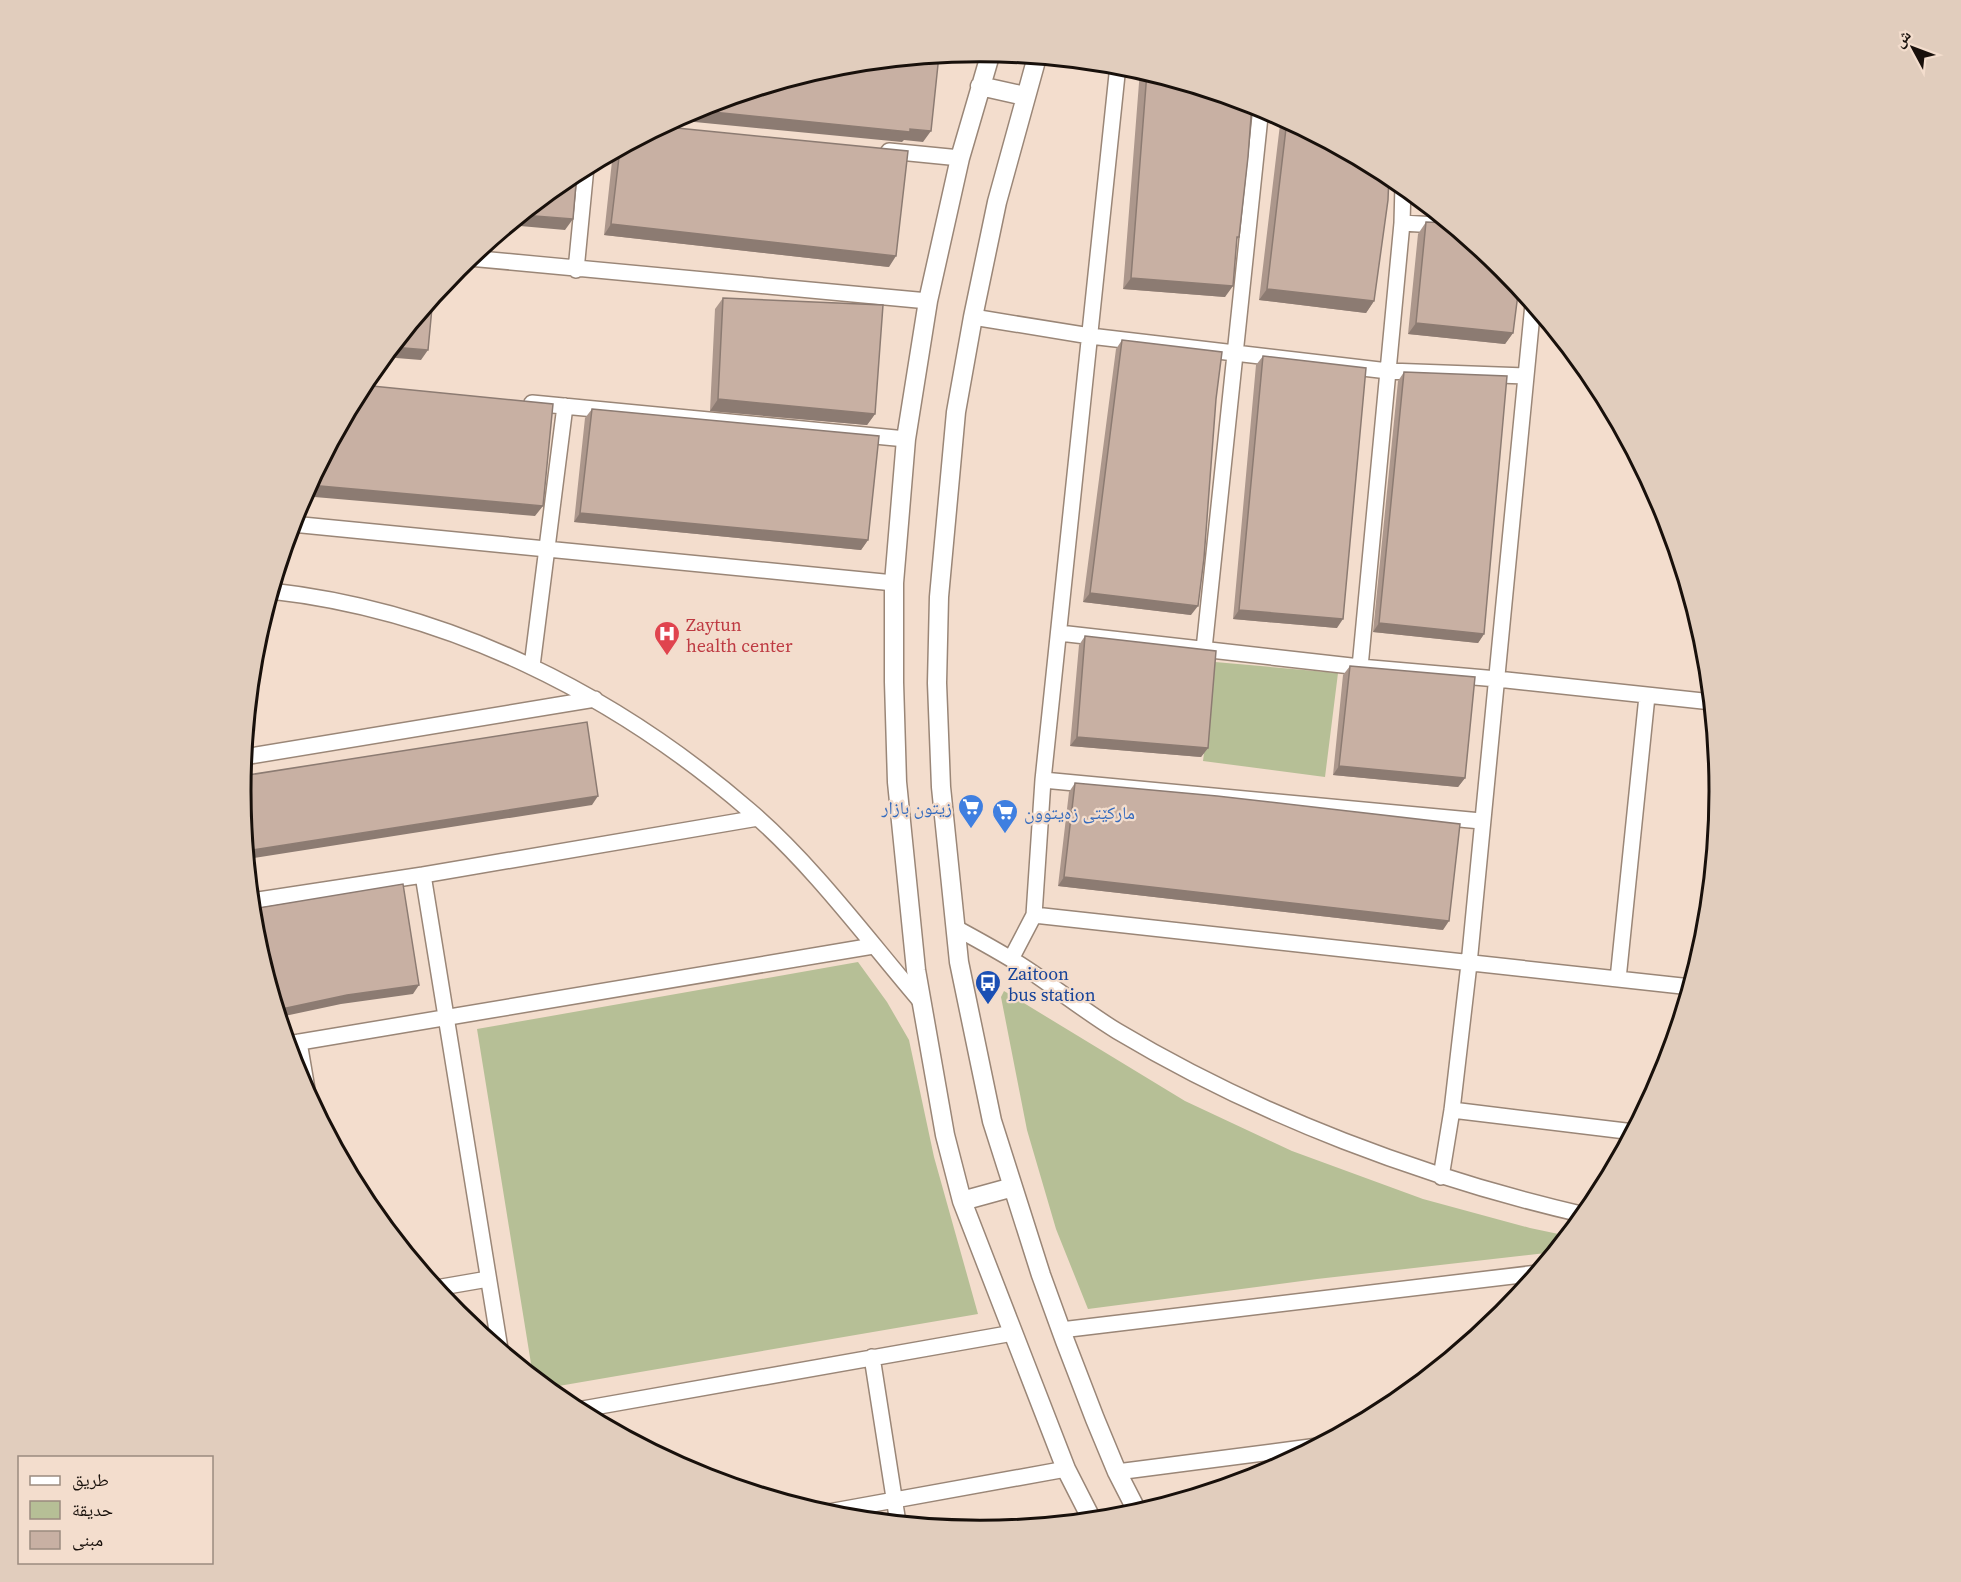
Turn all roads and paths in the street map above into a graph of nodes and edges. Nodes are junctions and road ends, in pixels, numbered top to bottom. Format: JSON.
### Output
{"nodes":[{"id":1,"x":988,"y":62,"type":"edge"},
{"id":2,"x":1035,"y":64,"type":"edge"},
{"id":3,"x":1117,"y":75,"type":"edge"},
{"id":4,"x":980,"y":86,"type":"junction"},
{"id":5,"x":1025,"y":96,"type":"junction"},
{"id":6,"x":1261,"y":117,"type":"edge"},
{"id":7,"x":879,"y":150,"type":"edge"},
{"id":8,"x":960,"y":158,"type":"junction"},
{"id":9,"x":585,"y":178,"type":"edge"},
{"id":10,"x":1403,"y":196,"type":"edge"},
{"id":11,"x":1402,"y":223,"type":"junction"},
{"id":12,"x":1440,"y":225,"type":"edge"},
{"id":13,"x":482,"y":260,"type":"edge"},
{"id":14,"x":576,"y":270,"type":"junction"},
{"id":15,"x":928,"y":301,"type":"junction"},
{"id":16,"x":1532,"y":314,"type":"edge"},
{"id":17,"x":973,"y":316,"type":"junction"},
{"id":18,"x":1090,"y":336,"type":"junction"},
{"id":19,"x":1236,"y":352,"type":"junction"},
{"id":20,"x":1388,"y":371,"type":"junction"},
{"id":21,"x":1526,"y":376,"type":"junction"},
{"id":22,"x":520,"y":402,"type":"edge"},
{"id":23,"x":565,"y":406,"type":"junction"},
{"id":24,"x":906,"y":439,"type":"junction"},
{"id":25,"x":302,"y":525,"type":"edge"},
{"id":26,"x":547,"y":548,"type":"junction"},
{"id":27,"x":894,"y":583,"type":"junction"},
{"id":28,"x":279,"y":592,"type":"edge"},
{"id":29,"x":1059,"y":633,"type":"junction"},
{"id":30,"x":1204,"y":649,"type":"junction"},
{"id":31,"x":532,"y":666,"type":"junction"},
{"id":32,"x":1360,"y":667,"type":"junction"},
{"id":33,"x":1497,"y":679,"type":"junction"},
{"id":34,"x":1647,"y":696,"type":"junction"},
{"id":35,"x":595,"y":699,"type":"junction"},
{"id":36,"x":1704,"y":701,"type":"edge"},
{"id":37,"x":252,"y":756,"type":"edge"},
{"id":38,"x":1043,"y":780,"type":"junction"},
{"id":39,"x":758,"y":818,"type":"junction"},
{"id":40,"x":1481,"y":821,"type":"junction"},
{"id":41,"x":423,"y":875,"type":"junction"},
{"id":42,"x":259,"y":900,"type":"edge"},
{"id":43,"x":1034,"y":915,"type":"junction"},
{"id":44,"x":956,"y":928,"type":"junction"},
{"id":45,"x":873,"y":946,"type":"junction"},
{"id":46,"x":1011,"y":959,"type":"junction"},
{"id":47,"x":1468,"y":964,"type":"junction"},
{"id":48,"x":1618,"y":979,"type":"junction"},
{"id":49,"x":1683,"y":986,"type":"edge"},
{"id":50,"x":922,"y":1003,"type":"junction"},
{"id":51,"x":446,"y":1017,"type":"junction"},
{"id":52,"x":297,"y":1042,"type":"edge"},
{"id":53,"x":1452,"y":1110,"type":"junction"},
{"id":54,"x":1626,"y":1130,"type":"edge"},
{"id":55,"x":1441,"y":1177,"type":"junction"},
{"id":56,"x":1013,"y":1187,"type":"junction"},
{"id":57,"x":962,"y":1201,"type":"junction"},
{"id":58,"x":1575,"y":1212,"type":"edge"},
{"id":59,"x":1527,"y":1274,"type":"edge"},
{"id":60,"x":488,"y":1279,"type":"junction"},
{"id":61,"x":446,"y":1286,"type":"edge"},
{"id":62,"x":1061,"y":1330,"type":"junction"},
{"id":63,"x":1013,"y":1333,"type":"junction"},
{"id":64,"x":498,"y":1337,"type":"edge"},
{"id":65,"x":872,"y":1357,"type":"junction"},
{"id":66,"x":591,"y":1408,"type":"edge"},
{"id":67,"x":1294,"y":1449,"type":"edge"},
{"id":68,"x":1066,"y":1469,"type":"junction"},
{"id":69,"x":1117,"y":1472,"type":"junction"},
{"id":70,"x":895,"y":1500,"type":"junction"},
{"id":71,"x":1133,"y":1504,"type":"edge"},
{"id":72,"x":850,"y":1508,"type":"edge"},
{"id":73,"x":1088,"y":1512,"type":"edge"},
{"id":74,"x":897,"y":1515,"type":"edge"}],
"edges":[{"from":1,"to":4,"type":"street"},
{"from":2,"to":5,"type":"street"},
{"from":3,"to":18,"type":"street"},
{"from":4,"to":5,"type":"street"},
{"from":4,"to":8,"type":"street"},
{"from":5,"to":17,"type":"street"},
{"from":6,"to":19,"type":"street"},
{"from":7,"to":8,"type":"street"},
{"from":8,"to":15,"type":"street"},
{"from":9,"to":14,"type":"street"},
{"from":10,"to":11,"type":"street"},
{"from":11,"to":12,"type":"street"},
{"from":11,"to":20,"type":"street"},
{"from":13,"to":14,"type":"street"},
{"from":14,"to":15,"type":"street"},
{"from":15,"to":24,"type":"street"},
{"from":16,"to":21,"type":"street"},
{"from":17,"to":18,"type":"street"},
{"from":17,"to":44,"type":"street"},
{"from":18,"to":19,"type":"street"},
{"from":18,"to":29,"type":"street"},
{"from":19,"to":20,"type":"street"},
{"from":19,"to":30,"type":"street"},
{"from":20,"to":21,"type":"street"},
{"from":20,"to":32,"type":"street"},
{"from":21,"to":33,"type":"street"},
{"from":22,"to":23,"type":"street"},
{"from":23,"to":24,"type":"street"},
{"from":23,"to":26,"type":"street"},
{"from":24,"to":27,"type":"street"},
{"from":25,"to":26,"type":"street"},
{"from":26,"to":27,"type":"street"},
{"from":26,"to":31,"type":"street"},
{"from":27,"to":50,"type":"street"},
{"from":28,"to":31,"type":"street"},
{"from":29,"to":30,"type":"street"},
{"from":29,"to":38,"type":"street"},
{"from":30,"to":32,"type":"street"},
{"from":31,"to":35,"type":"street"},
{"from":32,"to":33,"type":"street"},
{"from":33,"to":34,"type":"street"},
{"from":33,"to":40,"type":"street"},
{"from":34,"to":36,"type":"street"},
{"from":34,"to":48,"type":"street"},
{"from":35,"to":37,"type":"street"},
{"from":35,"to":39,"type":"street"},
{"from":38,"to":40,"type":"street"},
{"from":38,"to":43,"type":"street"},
{"from":39,"to":41,"type":"street"},
{"from":39,"to":45,"type":"street"},
{"from":40,"to":47,"type":"street"},
{"from":41,"to":42,"type":"street"},
{"from":41,"to":51,"type":"street"},
{"from":43,"to":46,"type":"street"},
{"from":43,"to":47,"type":"street"},
{"from":44,"to":46,"type":"street"},
{"from":44,"to":56,"type":"street"},
{"from":45,"to":50,"type":"street"},
{"from":45,"to":51,"type":"street"},
{"from":46,"to":55,"type":"street"},
{"from":47,"to":48,"type":"street"},
{"from":47,"to":53,"type":"street"},
{"from":48,"to":49,"type":"street"},
{"from":50,"to":57,"type":"street"},
{"from":51,"to":52,"type":"street"},
{"from":51,"to":60,"type":"street"},
{"from":53,"to":54,"type":"street"},
{"from":53,"to":55,"type":"street"},
{"from":55,"to":58,"type":"street"},
{"from":56,"to":57,"type":"street"},
{"from":56,"to":62,"type":"street"},
{"from":57,"to":63,"type":"street"},
{"from":59,"to":62,"type":"street"},
{"from":60,"to":61,"type":"street"},
{"from":60,"to":64,"type":"street"},
{"from":62,"to":69,"type":"street"},
{"from":63,"to":65,"type":"street"},
{"from":63,"to":68,"type":"street"},
{"from":65,"to":66,"type":"street"},
{"from":65,"to":70,"type":"street"},
{"from":67,"to":69,"type":"street"},
{"from":68,"to":70,"type":"street"},
{"from":68,"to":73,"type":"street"},
{"from":69,"to":71,"type":"street"},
{"from":70,"to":72,"type":"street"},
{"from":70,"to":74,"type":"street"}]}
